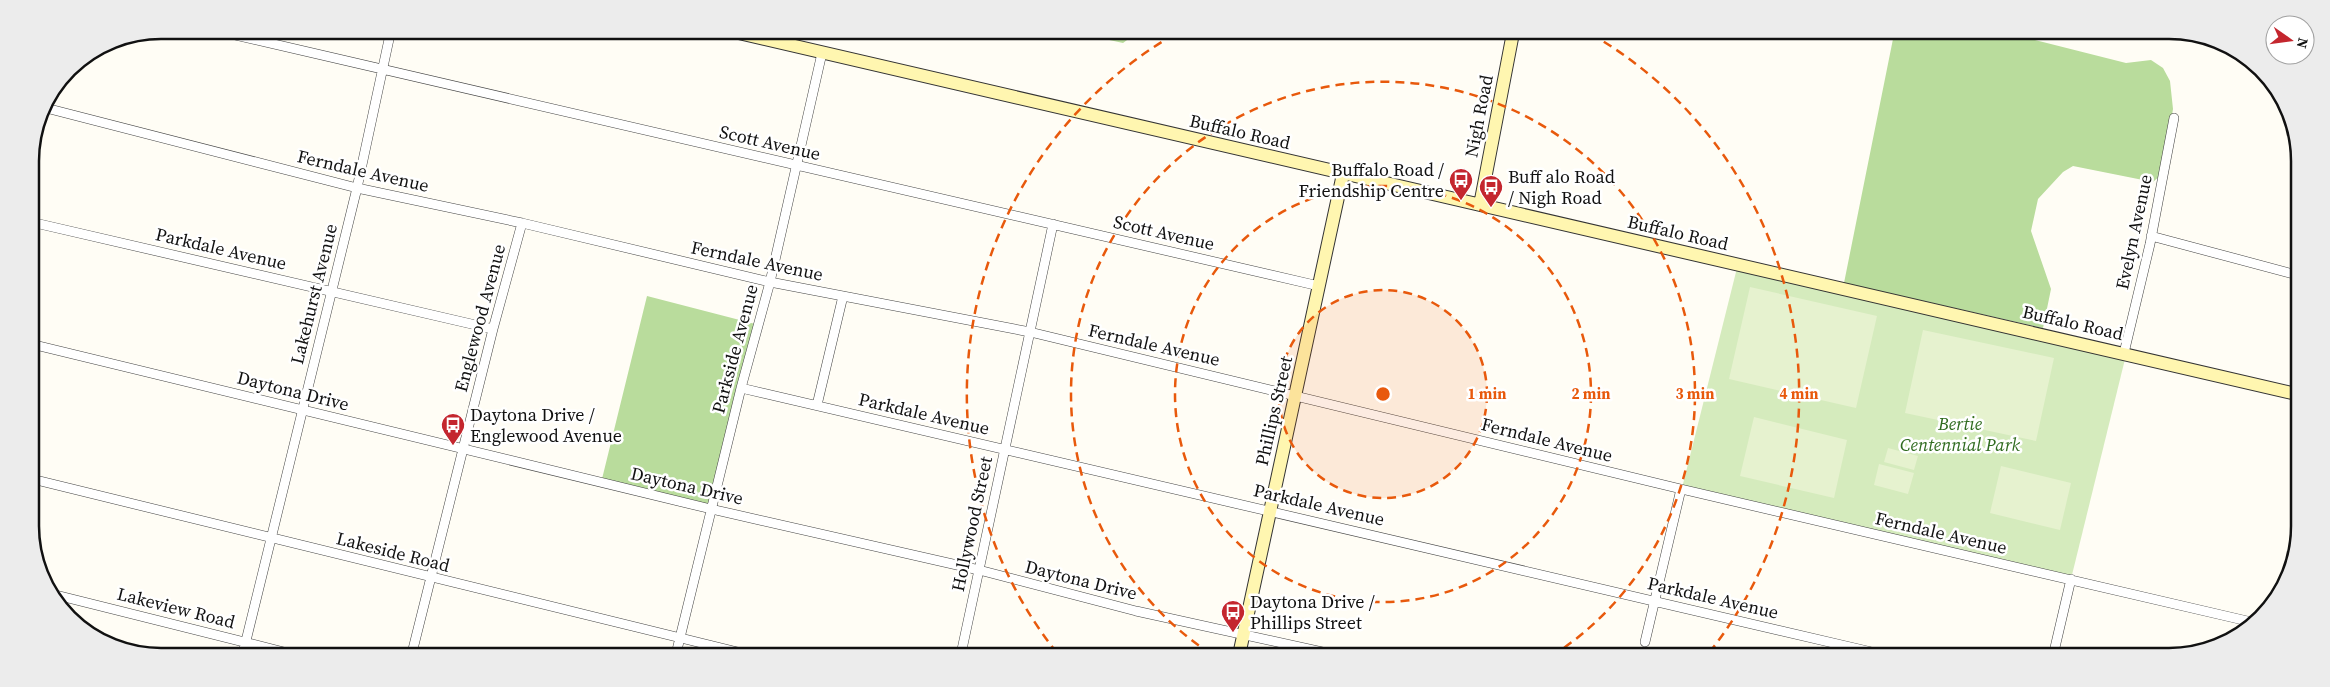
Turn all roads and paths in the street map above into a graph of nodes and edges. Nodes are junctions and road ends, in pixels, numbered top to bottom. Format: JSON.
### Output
{"nodes":[{"id":1,"x":252,"y":39,"type":"edge"},
{"id":2,"x":389,"y":39,"type":"edge"},
{"id":3,"x":765,"y":39,"type":"edge"},
{"id":4,"x":1512,"y":39,"type":"edge"},
{"id":5,"x":822,"y":52,"type":"junction"},
{"id":6,"x":382,"y":69,"type":"junction"},
{"id":7,"x":50,"y":109,"type":"edge"},
{"id":8,"x":2174,"y":118,"type":"dead end"},
{"id":9,"x":795,"y":165,"type":"junction"},
{"id":10,"x":1343,"y":174,"type":"junction"},
{"id":11,"x":357,"y":188,"type":"junction"},
{"id":12,"x":1480,"y":205,"type":"junction"},
{"id":13,"x":39,"y":224,"type":"edge"},
{"id":14,"x":522,"y":224,"type":"junction"},
{"id":15,"x":1053,"y":224,"type":"junction"},
{"id":16,"x":2151,"y":236,"type":"junction"},
{"id":17,"x":2291,"y":273,"type":"edge"},
{"id":18,"x":770,"y":282,"type":"junction"},
{"id":19,"x":1319,"y":286,"type":"junction"},
{"id":20,"x":330,"y":291,"type":"junction"},
{"id":21,"x":843,"y":296,"type":"junction"},
{"id":22,"x":493,"y":329,"type":"junction"},
{"id":23,"x":1030,"y":332,"type":"junction"},
{"id":24,"x":39,"y":346,"type":"edge"},
{"id":25,"x":2124,"y":353,"type":"junction"},
{"id":26,"x":741,"y":388,"type":"junction"},
{"id":27,"x":2291,"y":393,"type":"edge"},
{"id":28,"x":1296,"y":396,"type":"junction"},
{"id":29,"x":817,"y":405,"type":"junction"},
{"id":30,"x":302,"y":410,"type":"junction"},
{"id":31,"x":462,"y":448,"type":"junction"},
{"id":32,"x":1004,"y":449,"type":"junction"},
{"id":33,"x":39,"y":481,"type":"edge"},
{"id":34,"x":1681,"y":488,"type":"junction"},
{"id":35,"x":711,"y":509,"type":"junction"},
{"id":36,"x":1270,"y":510,"type":"junction"},
{"id":37,"x":270,"y":539,"type":"junction"},
{"id":38,"x":979,"y":570,"type":"junction"},
{"id":39,"x":431,"y":578,"type":"junction"},
{"id":40,"x":2070,"y":580,"type":"junction"},
{"id":41,"x":61,"y":596,"type":"edge"},
{"id":42,"x":1656,"y":602,"type":"junction"},
{"id":43,"x":2247,"y":621,"type":"edge"},
{"id":44,"x":1243,"y":635,"type":"junction"},
{"id":45,"x":680,"y":638,"type":"junction"},
{"id":46,"x":246,"y":642,"type":"junction"},
{"id":47,"x":1645,"y":642,"type":"dead end"},
{"id":48,"x":244,"y":648,"type":"edge"},
{"id":49,"x":269,"y":648,"type":"edge"},
{"id":50,"x":413,"y":648,"type":"edge"},
{"id":51,"x":678,"y":648,"type":"edge"},
{"id":52,"x":721,"y":648,"type":"edge"},
{"id":53,"x":962,"y":648,"type":"edge"},
{"id":54,"x":1240,"y":648,"type":"edge"},
{"id":55,"x":1303,"y":648,"type":"edge"},
{"id":56,"x":1854,"y":648,"type":"edge"},
{"id":57,"x":2055,"y":648,"type":"edge"}],
"edges":[{"from":1,"to":6,"type":"street","name":"Scott Avenue"},
{"from":2,"to":6,"type":"street","name":"Lakehurst Avenue"},
{"from":3,"to":5,"type":"street","name":"Buffalo Road"},
{"from":4,"to":12,"type":"street","name":"Nigh Road"},
{"from":5,"to":9,"type":"street","name":"Parkside Avenue"},
{"from":5,"to":10,"type":"street","name":"Buffalo Road"},
{"from":6,"to":9,"type":"street","name":"Scott Avenue"},
{"from":6,"to":11,"type":"street","name":"Lakehurst Avenue"},
{"from":7,"to":11,"type":"street","name":"Ferndale Avenue"},
{"from":8,"to":16,"type":"street","name":"Evelyn Avenue"},
{"from":9,"to":15,"type":"street","name":"Scott Avenue"},
{"from":9,"to":18,"type":"street","name":"Parkside Avenue"},
{"from":10,"to":12,"type":"street","name":"Buffalo Road"},
{"from":10,"to":19,"type":"street","name":"Phillips Street"},
{"from":11,"to":14,"type":"street","name":"Ferndale Avenue"},
{"from":11,"to":20,"type":"street","name":"Lakehurst Avenue"},
{"from":12,"to":25,"type":"street","name":"Buffalo Road"},
{"from":13,"to":20,"type":"street","name":"Parkdale Avenue"},
{"from":14,"to":18,"type":"street","name":"Ferndale Avenue"},
{"from":14,"to":22,"type":"street","name":"Englewood Avenue"},
{"from":15,"to":19,"type":"street","name":"Scott Avenue"},
{"from":15,"to":23,"type":"street","name":"Hollywood Street"},
{"from":16,"to":17,"type":"street"},
{"from":16,"to":25,"type":"street","name":"Evelyn Avenue"},
{"from":18,"to":21,"type":"street","name":"Ferndale Avenue"},
{"from":18,"to":26,"type":"street","name":"Parkside Avenue"},
{"from":19,"to":28,"type":"street","name":"Phillips Street"},
{"from":20,"to":22,"type":"street","name":"Parkdale Avenue"},
{"from":20,"to":30,"type":"street","name":"Lakehurst Avenue"},
{"from":21,"to":23,"type":"street","name":"Ferndale Avenue"},
{"from":21,"to":29,"type":"street"},
{"from":22,"to":31,"type":"street","name":"Englewood Avenue"},
{"from":23,"to":28,"type":"street","name":"Ferndale Avenue"},
{"from":23,"to":32,"type":"street","name":"Hollywood Street"},
{"from":24,"to":30,"type":"street","name":"Daytona Drive"},
{"from":25,"to":27,"type":"street","name":"Buffalo Road"},
{"from":26,"to":29,"type":"street","name":"Parkdale Avenue"},
{"from":26,"to":35,"type":"street","name":"Parkside Avenue"},
{"from":28,"to":34,"type":"street","name":"Ferndale Avenue"},
{"from":28,"to":36,"type":"street","name":"Phillips Street"},
{"from":29,"to":32,"type":"street","name":"Parkdale Avenue"},
{"from":30,"to":31,"type":"street","name":"Daytona Drive"},
{"from":30,"to":37,"type":"street","name":"Lakehurst Avenue"},
{"from":31,"to":35,"type":"street","name":"Daytona Drive"},
{"from":31,"to":39,"type":"street","name":"Englewood Avenue"},
{"from":32,"to":36,"type":"street","name":"Parkdale Avenue"},
{"from":32,"to":38,"type":"street","name":"Hollywood Street"},
{"from":33,"to":37,"type":"street","name":"Lakeside Road"},
{"from":34,"to":40,"type":"street","name":"Ferndale Avenue"},
{"from":34,"to":42,"type":"street"},
{"from":35,"to":38,"type":"street","name":"Daytona Drive"},
{"from":35,"to":45,"type":"street","name":"Parkside Avenue"},
{"from":36,"to":42,"type":"street","name":"Parkdale Avenue"},
{"from":36,"to":44,"type":"street","name":"Phillips Street"},
{"from":37,"to":39,"type":"street","name":"Lakeside Road"},
{"from":37,"to":46,"type":"street","name":"Lakehurst Avenue"},
{"from":38,"to":44,"type":"street","name":"Daytona Drive"},
{"from":38,"to":53,"type":"street","name":"Hollywood Street"},
{"from":39,"to":45,"type":"street","name":"Lakeside Road"},
{"from":39,"to":50,"type":"street","name":"Englewood Avenue"},
{"from":40,"to":43,"type":"street","name":"Ferndale Avenue"},
{"from":40,"to":57,"type":"street"},
{"from":41,"to":46,"type":"street","name":"Lakeview Road"},
{"from":42,"to":47,"type":"street"},
{"from":42,"to":56,"type":"street","name":"Parkdale Avenue"},
{"from":44,"to":54,"type":"street","name":"Phillips Street"},
{"from":44,"to":55,"type":"street","name":"Daytona Drive"},
{"from":45,"to":51,"type":"street","name":"Parkside Avenue"},
{"from":45,"to":52,"type":"street","name":"Lakeside Road"},
{"from":46,"to":48,"type":"street","name":"Lakehurst Avenue"},
{"from":46,"to":49,"type":"street","name":"Lakeview Road"}]}
